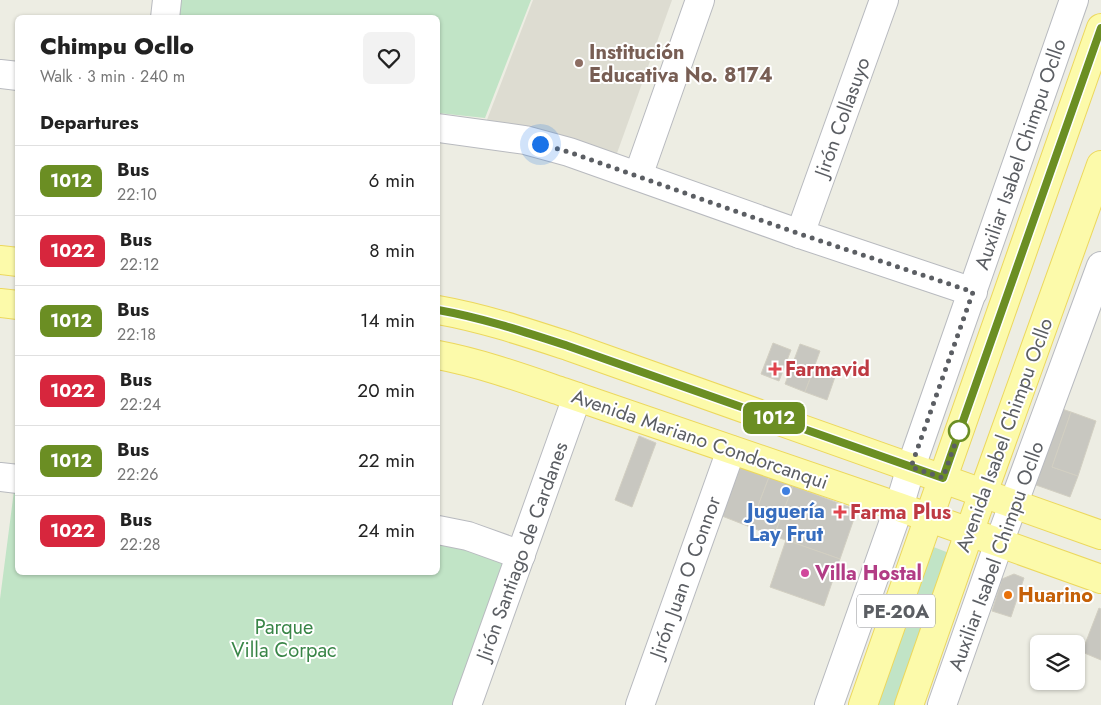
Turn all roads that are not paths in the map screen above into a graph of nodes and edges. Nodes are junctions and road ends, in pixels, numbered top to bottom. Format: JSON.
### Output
{"nodes":[{"id":1,"x":167,"y":0,"type":"edge"},
{"id":2,"x":700,"y":0,"type":"edge"},
{"id":3,"x":884,"y":0,"type":"edge"},
{"id":4,"x":1074,"y":0,"type":"edge"},
{"id":5,"x":165,"y":15,"type":"edge"},
{"id":6,"x":1101,"y":28,"type":"edge"},
{"id":7,"x":0,"y":74,"type":"edge"},
{"id":8,"x":15,"y":76,"type":"edge"},
{"id":9,"x":440,"y":128,"type":"edge"},
{"id":10,"x":1101,"y":165,"type":"edge"},
{"id":11,"x":638,"y":176,"type":"junction"},
{"id":12,"x":800,"y":234,"type":"junction"},
{"id":13,"x":0,"y":260,"type":"edge"},
{"id":14,"x":15,"y":262,"type":"edge"},
{"id":15,"x":1101,"y":266,"type":"edge"},
{"id":16,"x":973,"y":292,"type":"junction"},
{"id":17,"x":0,"y":303,"type":"edge"},
{"id":18,"x":15,"y":305,"type":"edge"},
{"id":19,"x":440,"y":310,"type":"edge"},
{"id":20,"x":440,"y":355,"type":"edge"},
{"id":21,"x":578,"y":397,"type":"junction"},
{"id":22,"x":730,"y":450,"type":"junction"},
{"id":23,"x":911,"y":467,"type":"junction"},
{"id":24,"x":0,"y":477,"type":"edge"},
{"id":25,"x":15,"y":478,"type":"edge"},
{"id":26,"x":943,"y":478,"type":"junction"},
{"id":27,"x":983,"y":493,"type":"junction"},
{"id":28,"x":1014,"y":504,"type":"junction"},
{"id":29,"x":899,"y":507,"type":"junction"},
{"id":30,"x":929,"y":518,"type":"junction"},
{"id":31,"x":440,"y":530,"type":"edge"},
{"id":32,"x":970,"y":532,"type":"junction"},
{"id":33,"x":1101,"y":535,"type":"edge"},
{"id":34,"x":999,"y":543,"type":"junction"},
{"id":35,"x":521,"y":555,"type":"junction"},
{"id":36,"x":1101,"y":580,"type":"edge"},
{"id":37,"x":467,"y":705,"type":"edge"},
{"id":38,"x":640,"y":705,"type":"edge"},
{"id":39,"x":828,"y":705,"type":"edge"},
{"id":40,"x":863,"y":705,"type":"edge"},
{"id":41,"x":909,"y":705,"type":"edge"},
{"id":42,"x":942,"y":705,"type":"edge"}],
"edges":[{"from":1,"to":5,"type":"street"},
{"from":2,"to":11,"type":"street"},
{"from":3,"to":12,"type":"street","name":"Jirón Collasuyo"},
{"from":4,"to":16,"type":"street","name":"Auxiliar Isabel Chimpu Ocllo"},
{"from":6,"to":26,"type":"main road"},
{"from":7,"to":8,"type":"street"},
{"from":9,"to":11,"type":"street"},
{"from":10,"to":27,"type":"main road","name":"Avenida Isabel Chimpu Ocllo"},
{"from":11,"to":12,"type":"street"},
{"from":12,"to":16,"type":"street"},
{"from":13,"to":14,"type":"main road"},
{"from":15,"to":28,"type":"street","name":"Auxiliar Isabel Chimpu Ocllo"},
{"from":16,"to":23,"type":"street","name":"Auxiliar Isabel Chimpu Ocllo"},
{"from":17,"to":18,"type":"main road"},
{"from":19,"to":23,"type":"main road"},
{"from":20,"to":21,"type":"main road","name":"Avenida Mariano Condorcanqui"},
{"from":21,"to":22,"type":"main road","name":"Avenida Mariano Condorcanqui"},
{"from":21,"to":35,"type":"street","name":"Jirón Santiago de Cardanes"},
{"from":22,"to":29,"type":"main road","name":"Avenida Mariano Condorcanqui"},
{"from":22,"to":38,"type":"street","name":"Jirón Juan O Connor"},
{"from":23,"to":26,"type":"main road"},
{"from":23,"to":29,"type":"street","name":"Auxiliar Isabel Chimpu Ocllo"},
{"from":24,"to":25,"type":"street"},
{"from":26,"to":27,"type":"main road"},
{"from":26,"to":30,"type":"main road"},
{"from":27,"to":28,"type":"main road"},
{"from":27,"to":32,"type":"main road","name":"Avenida Isabel Chimpu Ocllo"},
{"from":28,"to":33,"type":"main road"},
{"from":28,"to":34,"type":"street","name":"Auxiliar Isabel Chimpu Ocllo"},
{"from":29,"to":30,"type":"main road","name":"Avenida Mariano Condorcanqui"},
{"from":29,"to":39,"type":"street","name":"Auxiliar Isabel Chimpu Ocllo"},
{"from":30,"to":32,"type":"main road","name":"Avenida Mariano Condorcanqui"},
{"from":30,"to":40,"type":"main road","number":"PE-20A"},
{"from":31,"to":35,"type":"street"},
{"from":32,"to":34,"type":"main road","name":"Avenida Mariano Condorcanqui"},
{"from":32,"to":41,"type":"main road","name":"Avenida Isabel Chimpu Ocllo","number":"PE-20A"},
{"from":34,"to":36,"type":"main road","name":"Avenida Mariano Condorcanqui"},
{"from":34,"to":42,"type":"street","name":"Auxiliar Isabel Chimpu Ocllo"},
{"from":35,"to":37,"type":"street","name":"Jirón Santiago de Cardanes"}]}
